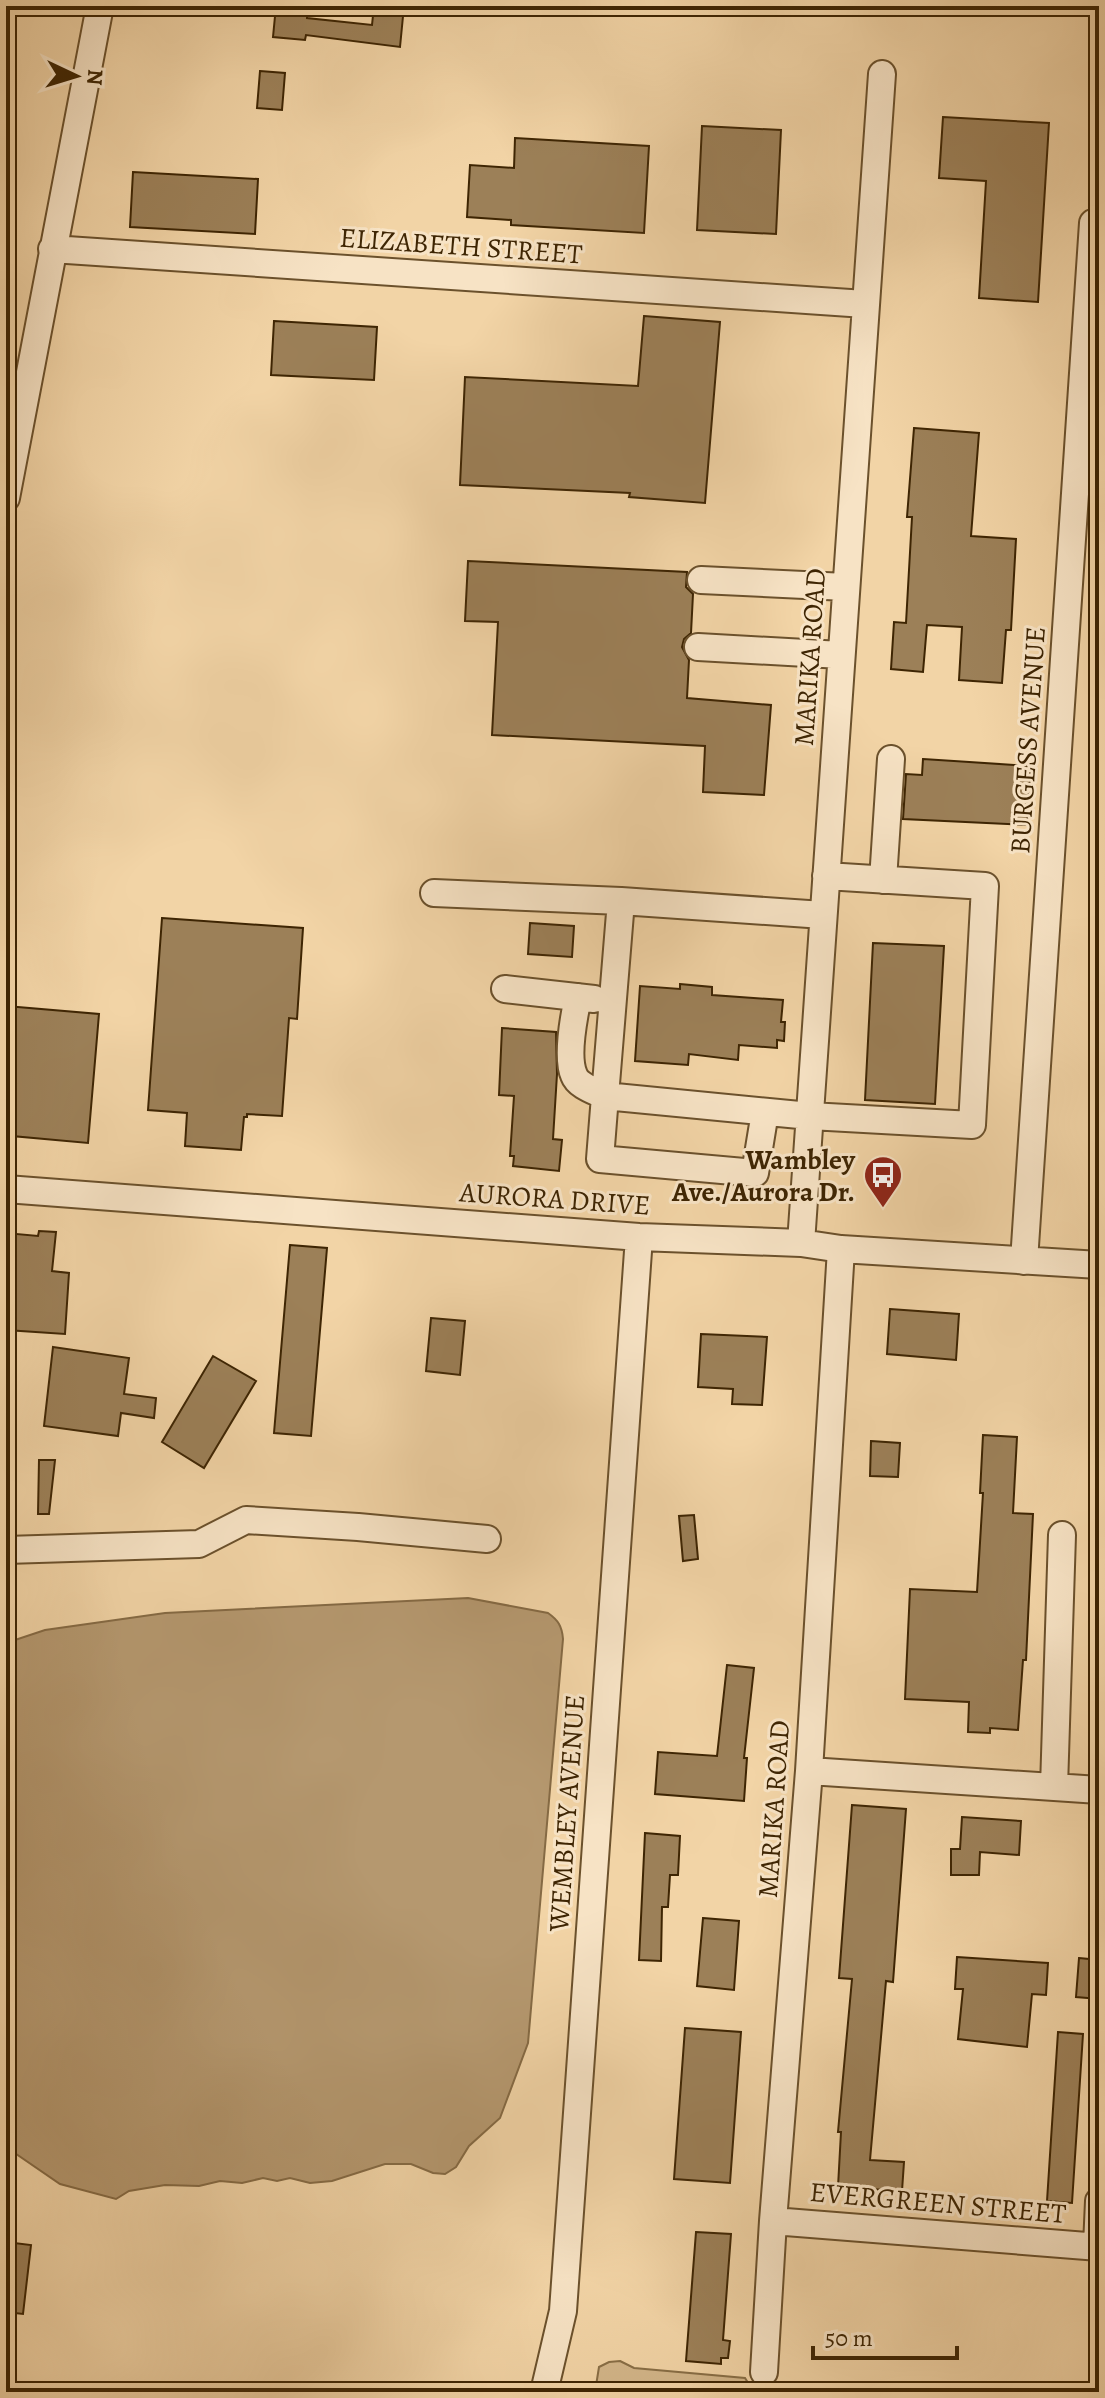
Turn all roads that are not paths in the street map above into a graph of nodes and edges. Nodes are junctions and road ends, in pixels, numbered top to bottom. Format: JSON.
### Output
{"nodes":[{"id":1,"x":100,"y":6,"type":"edge"},
{"id":2,"x":882,"y":74,"type":"dead end"},
{"id":3,"x":1096,"y":224,"type":"edge"},
{"id":4,"x":52,"y":249,"type":"junction"},
{"id":5,"x":865,"y":304,"type":"junction"},
{"id":6,"x":6,"y":498,"type":"edge"},
{"id":7,"x":701,"y":580,"type":"dead end"},
{"id":8,"x":846,"y":587,"type":"junction"},
{"id":9,"x":698,"y":647,"type":"dead end"},
{"id":10,"x":841,"y":655,"type":"junction"},
{"id":11,"x":891,"y":759,"type":"dead end"},
{"id":12,"x":826,"y":876,"type":"junction"},
{"id":13,"x":883,"y":880,"type":"junction"},
{"id":14,"x":434,"y":893,"type":"dead end"},
{"id":15,"x":621,"y":901,"type":"junction"},
{"id":16,"x":823,"y":915,"type":"junction"},
{"id":17,"x":505,"y":989,"type":"dead end"},
{"id":18,"x":578,"y":997,"type":"junction"},
{"id":19,"x":613,"y":1001,"type":"junction"},
{"id":20,"x":605,"y":1096,"type":"junction"},
{"id":21,"x":765,"y":1112,"type":"junction"},
{"id":22,"x":810,"y":1116,"type":"junction"},
{"id":23,"x":6,"y":1189,"type":"edge"},
{"id":24,"x":639,"y":1237,"type":"junction"},
{"id":25,"x":801,"y":1243,"type":"junction"},
{"id":26,"x":841,"y":1249,"type":"junction"},
{"id":27,"x":1024,"y":1261,"type":"junction"},
{"id":28,"x":1099,"y":1265,"type":"edge"},
{"id":29,"x":1062,"y":1535,"type":"dead end"},
{"id":30,"x":487,"y":1539,"type":"dead end"},
{"id":31,"x":6,"y":1550,"type":"edge"},
{"id":32,"x":809,"y":1771,"type":"junction"},
{"id":33,"x":1054,"y":1787,"type":"junction"},
{"id":34,"x":1099,"y":1790,"type":"edge"},
{"id":35,"x":1099,"y":2201,"type":"edge"},
{"id":36,"x":773,"y":2221,"type":"junction"},
{"id":37,"x":1098,"y":2246,"type":"edge"},
{"id":38,"x":764,"y":2372,"type":"dead end"},
{"id":39,"x":544,"y":2392,"type":"edge"}],
"edges":[{"from":1,"to":4,"type":"street"},
{"from":2,"to":5,"type":"street","name":"MARIKA ROAD"},
{"from":3,"to":27,"type":"street","name":"BURGESS AVENUE"},
{"from":4,"to":5,"type":"street","name":"ELIZABETH STREET"},
{"from":4,"to":6,"type":"street"},
{"from":5,"to":8,"type":"street","name":"MARIKA ROAD"},
{"from":7,"to":8,"type":"street"},
{"from":8,"to":10,"type":"street","name":"MARIKA ROAD"},
{"from":9,"to":10,"type":"street"},
{"from":10,"to":12,"type":"street","name":"MARIKA ROAD"},
{"from":11,"to":13,"type":"street"},
{"from":12,"to":13,"type":"street"},
{"from":12,"to":16,"type":"street","name":"MARIKA ROAD"},
{"from":13,"to":22,"type":"street"},
{"from":14,"to":15,"type":"street"},
{"from":15,"to":16,"type":"street"},
{"from":15,"to":19,"type":"street"},
{"from":16,"to":22,"type":"street","name":"MARIKA ROAD"},
{"from":17,"to":18,"type":"street"},
{"from":18,"to":19,"type":"street"},
{"from":18,"to":20,"type":"street"},
{"from":19,"to":20,"type":"street"},
{"from":20,"to":21,"type":"street"},
{"from":20,"to":21,"type":"street"},
{"from":21,"to":22,"type":"street"},
{"from":22,"to":25,"type":"street","name":"MARIKA ROAD"},
{"from":23,"to":24,"type":"street","name":"AURORA DRIVE"},
{"from":24,"to":25,"type":"street","name":"AURORA DRIVE"},
{"from":24,"to":39,"type":"street","name":"WEMBLEY AVENUE"},
{"from":25,"to":26,"type":"street","name":"AURORA DRIVE"},
{"from":26,"to":27,"type":"street","name":"AURORA DRIVE"},
{"from":26,"to":32,"type":"street","name":"MARIKA ROAD"},
{"from":27,"to":28,"type":"street","name":"AURORA DRIVE"},
{"from":29,"to":33,"type":"street"},
{"from":30,"to":31,"type":"street"},
{"from":32,"to":33,"type":"street"},
{"from":32,"to":36,"type":"street","name":"MARIKA ROAD"},
{"from":33,"to":34,"type":"street"},
{"from":35,"to":37,"type":"street"},
{"from":36,"to":37,"type":"street","name":"EVERGREEN STREET"},
{"from":36,"to":38,"type":"street","name":"MARIKA ROAD"}]}
